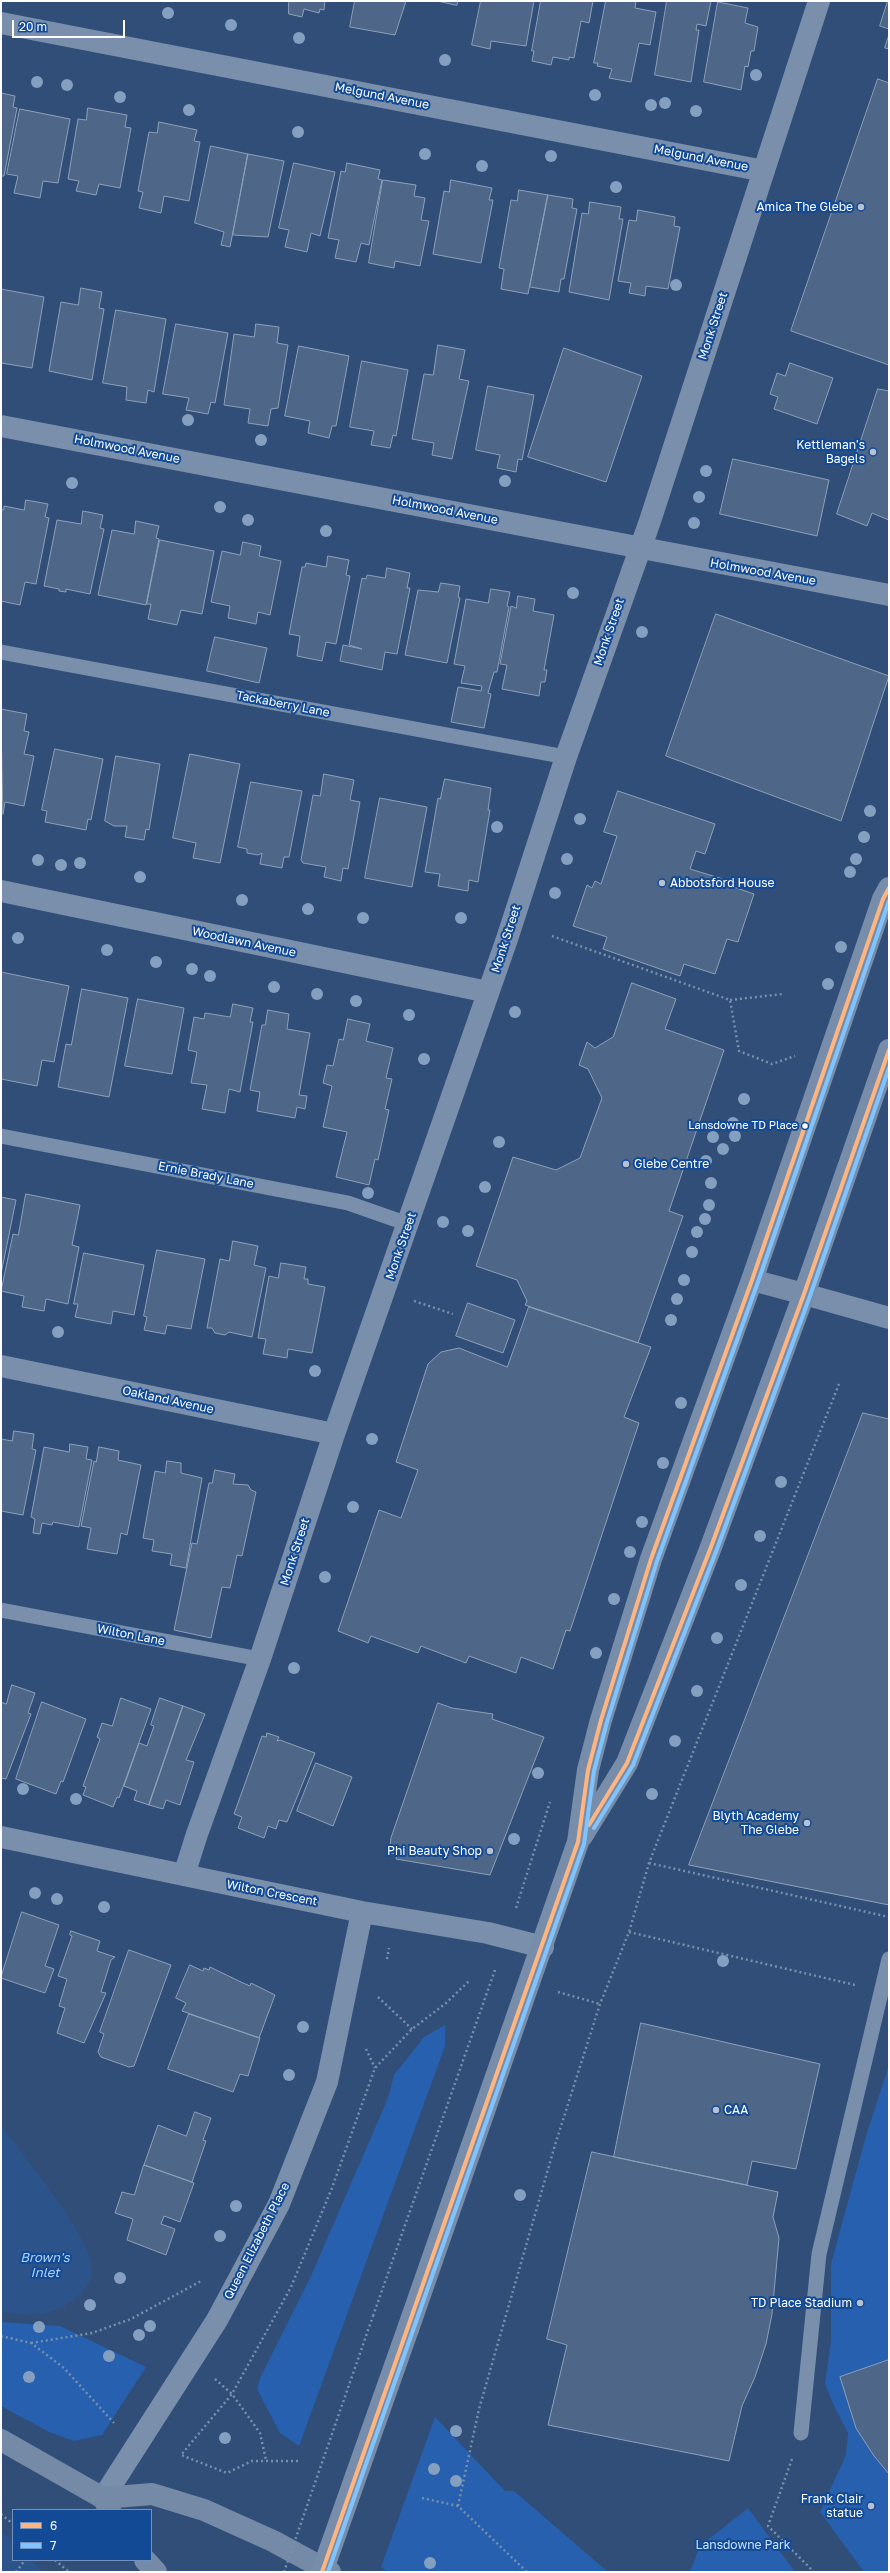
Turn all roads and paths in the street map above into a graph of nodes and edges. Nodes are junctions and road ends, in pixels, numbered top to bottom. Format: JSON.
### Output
{"nodes":[{"id":1,"x":819,"y":1,"type":"edge"},
{"id":2,"x":1,"y":23,"type":"edge"},
{"id":3,"x":764,"y":171,"type":"junction"},
{"id":4,"x":1,"y":426,"type":"edge"},
{"id":5,"x":639,"y":548,"type":"junction"},
{"id":6,"x":889,"y":595,"type":"edge"},
{"id":7,"x":1,"y":652,"type":"edge"},
{"id":8,"x":566,"y":757,"type":"junction"},
{"id":9,"x":889,"y":888,"type":"edge"},
{"id":10,"x":1,"y":891,"type":"edge"},
{"id":11,"x":552,"y":936,"type":"dead end"},
{"id":12,"x":488,"y":992,"type":"junction"},
{"id":13,"x":783,"y":994,"type":"dead end"},
{"id":14,"x":730,"y":1000,"type":"junction"},
{"id":15,"x":889,"y":1050,"type":"edge"},
{"id":16,"x":796,"y":1056,"type":"dead end"},
{"id":17,"x":1,"y":1136,"type":"edge"},
{"id":18,"x":408,"y":1224,"type":"junction"},
{"id":19,"x":752,"y":1280,"type":"junction"},
{"id":20,"x":385,"y":1290,"type":"junction"},
{"id":21,"x":804,"y":1294,"type":"junction"},
{"id":22,"x":454,"y":1314,"type":"dead end"},
{"id":23,"x":889,"y":1318,"type":"edge"},
{"id":24,"x":1,"y":1366,"type":"edge"},
{"id":25,"x":839,"y":1384,"type":"dead end"},
{"id":26,"x":334,"y":1434,"type":"junction"},
{"id":27,"x":1,"y":1610,"type":"edge"},
{"id":28,"x":260,"y":1659,"type":"junction"},
{"id":29,"x":1,"y":1837,"type":"edge"},
{"id":30,"x":578,"y":1842,"type":"junction"},
{"id":31,"x":649,"y":1863,"type":"junction"},
{"id":32,"x":184,"y":1875,"type":"junction"},
{"id":33,"x":362,"y":1912,"type":"junction"},
{"id":34,"x":889,"y":1917,"type":"edge"},
{"id":35,"x":629,"y":1932,"type":"junction"},
{"id":36,"x":543,"y":1947,"type":"junction"},
{"id":37,"x":889,"y":1959,"type":"edge"},
{"id":38,"x":469,"y":1981,"type":"dead end"},
{"id":39,"x":529,"y":1983,"type":"junction"},
{"id":40,"x":489,"y":1987,"type":"dead end"},
{"id":41,"x":882,"y":1991,"type":"junction"},
{"id":42,"x":378,"y":1997,"type":"dead end"},
{"id":43,"x":600,"y":2004,"type":"junction"},
{"id":44,"x":412,"y":2029,"type":"junction"},
{"id":45,"x":246,"y":2265,"type":"junction"},
{"id":46,"x":1,"y":2336,"type":"edge"},
{"id":47,"x":31,"y":2343,"type":"junction"},
{"id":48,"x":193,"y":2358,"type":"junction"},
{"id":49,"x":232,"y":2394,"type":"junction"},
{"id":50,"x":114,"y":2424,"type":"dead end"},
{"id":51,"x":801,"y":2433,"type":"joint"},
{"id":52,"x":1,"y":2440,"type":"edge"},
{"id":53,"x":266,"y":2460,"type":"junction"},
{"id":54,"x":298,"y":2461,"type":"dead end"},
{"id":55,"x":422,"y":2498,"type":"dead end"},
{"id":56,"x":106,"y":2504,"type":"edge"},
{"id":57,"x":458,"y":2506,"type":"junction"},
{"id":58,"x":1,"y":2514,"type":"edge"},
{"id":59,"x":12,"y":2523,"type":"edge"},
{"id":60,"x":24,"y":2561,"type":"edge"},
{"id":61,"x":56,"y":2561,"type":"edge"},
{"id":62,"x":146,"y":2561,"type":"edge"},
{"id":63,"x":16,"y":2572,"type":"edge"},
{"id":64,"x":69,"y":2572,"type":"edge"},
{"id":65,"x":156,"y":2572,"type":"edge"},
{"id":66,"x":284,"y":2572,"type":"edge"},
{"id":67,"x":322,"y":2572,"type":"edge"},
{"id":68,"x":330,"y":2572,"type":"edge"},
{"id":69,"x":527,"y":2572,"type":"edge"},
{"id":70,"x":814,"y":2572,"type":"edge"}],
"edges":[{"from":1,"to":3,"type":"street","name":"Monk Street"},
{"from":2,"to":3,"type":"street","name":"Melgund Avenue"},
{"from":3,"to":5,"type":"street","name":"Monk Street"},
{"from":4,"to":5,"type":"street","name":"Holmwood Avenue"},
{"from":5,"to":6,"type":"street","name":"Holmwood Avenue"},
{"from":5,"to":8,"type":"street","name":"Monk Street"},
{"from":7,"to":8,"type":"lane","name":"Tackaberry Lane"},
{"from":8,"to":12,"type":"street","name":"Monk Street"},
{"from":9,"to":19,"type":"main road"},
{"from":10,"to":12,"type":"street","name":"Woodlawn Avenue"},
{"from":11,"to":14,"type":"path"},
{"from":12,"to":18,"type":"street","name":"Monk Street"},
{"from":13,"to":14,"type":"path"},
{"from":14,"to":16,"type":"path"},
{"from":15,"to":21,"type":"main road"},
{"from":17,"to":18,"type":"lane","name":"Ernie Brady Lane"},
{"from":18,"to":20,"type":"street","name":"Monk Street"},
{"from":19,"to":21,"type":"main road"},
{"from":19,"to":30,"type":"main road"},
{"from":20,"to":22,"type":"path"},
{"from":20,"to":26,"type":"street","name":"Monk Street"},
{"from":21,"to":23,"type":"street"},
{"from":21,"to":30,"type":"main road"},
{"from":24,"to":26,"type":"street","name":"Oakland Avenue"},
{"from":25,"to":31,"type":"path"},
{"from":26,"to":28,"type":"street","name":"Monk Street"},
{"from":27,"to":28,"type":"lane","name":"Wilton Lane"},
{"from":28,"to":32,"type":"street","name":"Monk Street"},
{"from":29,"to":32,"type":"street","name":"Wilton Crescent"},
{"from":30,"to":36,"type":"main road"},
{"from":31,"to":34,"type":"path"},
{"from":31,"to":35,"type":"path"},
{"from":32,"to":33,"type":"street","name":"Wilton Crescent"},
{"from":33,"to":36,"type":"street","name":"Wilton Crescent"},
{"from":33,"to":45,"type":"street","name":"Queen Elizabeth Place"},
{"from":35,"to":41,"type":"path"},
{"from":35,"to":43,"type":"path"},
{"from":36,"to":39,"type":"main road"},
{"from":37,"to":41,"type":"lane"},
{"from":38,"to":44,"type":"path"},
{"from":39,"to":43,"type":"path"},
{"from":39,"to":67,"type":"main road","bridge":true},
{"from":40,"to":66,"type":"path","bridge":true},
{"from":41,"to":51,"type":"lane"},
{"from":42,"to":44,"type":"path"},
{"from":43,"to":57,"type":"path"},
{"from":44,"to":49,"type":"path"},
{"from":45,"to":47,"type":"path"},
{"from":45,"to":48,"type":"street","name":"Queen Elizabeth Place"},
{"from":46,"to":47,"type":"path"},
{"from":47,"to":50,"type":"path"},
{"from":48,"to":49,"type":"path"},
{"from":48,"to":56,"type":"street","name":"Queen Elizabeth Place"},
{"from":49,"to":53,"type":"path"},
{"from":49,"to":53,"type":"path"},
{"from":51,"to":70,"type":"path"},
{"from":52,"to":56,"type":"main road"},
{"from":53,"to":54,"type":"path"},
{"from":55,"to":57,"type":"path"},
{"from":56,"to":68,"type":"main road"},
{"from":57,"to":69,"type":"path"},
{"from":58,"to":59,"type":"path"},
{"from":60,"to":63,"type":"path"},
{"from":61,"to":64,"type":"path"},
{"from":62,"to":65,"type":"main road"}]}
